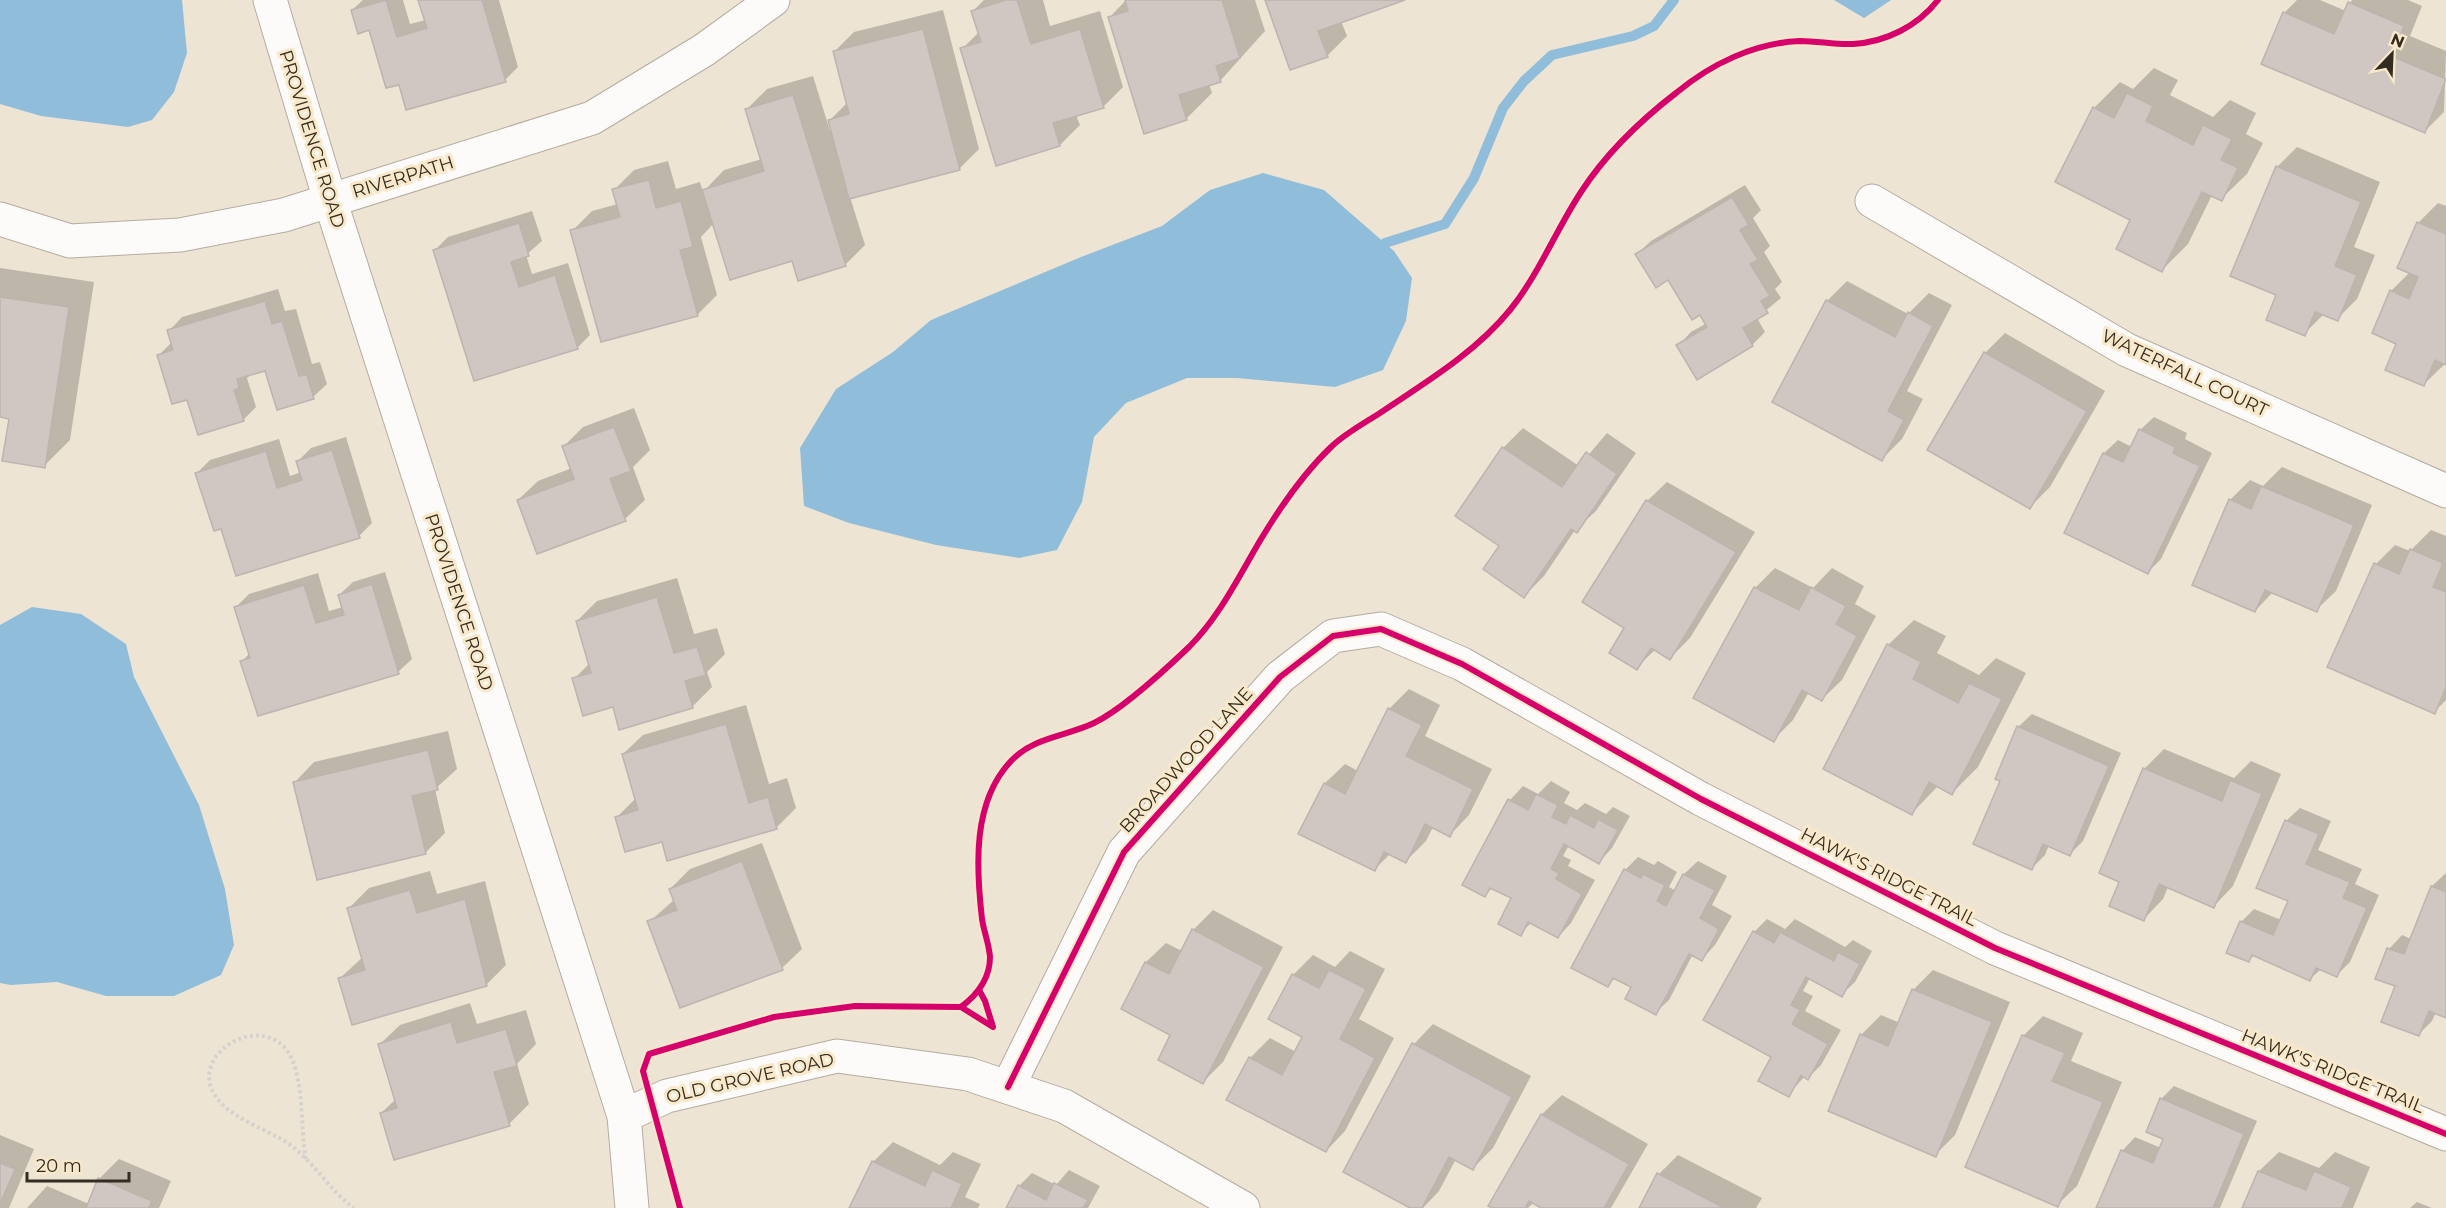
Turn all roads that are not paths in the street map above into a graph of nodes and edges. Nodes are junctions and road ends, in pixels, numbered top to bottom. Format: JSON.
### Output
{"nodes":[{"id":1,"x":270,"y":0,"type":"edge"},
{"id":2,"x":773,"y":0,"type":"edge"},
{"id":3,"x":330,"y":200,"type":"junction"},
{"id":4,"x":1872,"y":201,"type":"dead end"},
{"id":5,"x":0,"y":219,"type":"edge"},
{"id":6,"x":2446,"y":491,"type":"edge"},
{"id":7,"x":1333,"y":636,"type":"joint"},
{"id":8,"x":1008,"y":1087,"type":"junction"},
{"id":9,"x":624,"y":1116,"type":"junction"},
{"id":10,"x":2446,"y":1134,"type":"edge"},
{"id":11,"x":632,"y":1208,"type":"edge"},
{"id":12,"x":1242,"y":1208,"type":"edge"}],
"edges":[{"from":1,"to":3,"type":"street","name":"PROVIDENCE ROAD"},
{"from":2,"to":3,"type":"street","name":"RIVERPATH"},
{"from":3,"to":5,"type":"street","name":"RIVERPATH"},
{"from":3,"to":9,"type":"street","name":"PROVIDENCE ROAD"},
{"from":4,"to":6,"type":"street","name":"WATERFALL COURT"},
{"from":7,"to":8,"type":"street","name":"BROADWOOD LANE"},
{"from":7,"to":10,"type":"street","name":"HAWK'S RIDGE TRAIL"},
{"from":8,"to":9,"type":"street","name":"OLD GROVE ROAD"},
{"from":8,"to":12,"type":"street","name":"OLD GROVE ROAD"},
{"from":9,"to":11,"type":"street","name":"PROVIDENCE ROAD"}]}
